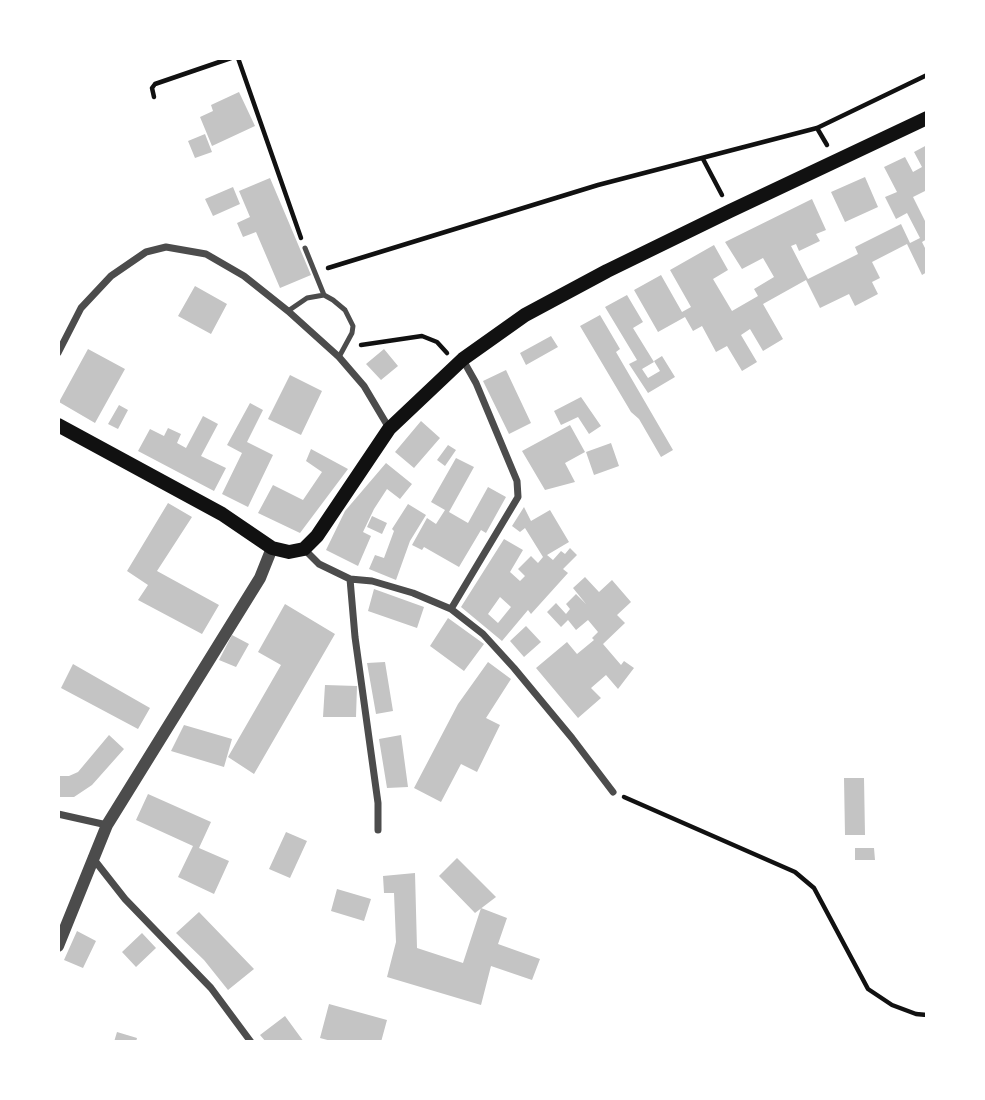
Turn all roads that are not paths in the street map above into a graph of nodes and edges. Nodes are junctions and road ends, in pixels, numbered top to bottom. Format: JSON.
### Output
{"nodes":[{"id":1,"x":927,"y":118,"type":"edge"},
{"id":2,"x":305,"y":248,"type":"road end"},
{"id":3,"x":324,"y":295,"type":"junction"},
{"id":4,"x":288,"y":311,"type":"junction"},
{"id":5,"x":58,"y":353,"type":"edge"},
{"id":6,"x":339,"y":357,"type":"junction"},
{"id":7,"x":456,"y":357,"type":"junction"},
{"id":8,"x":58,"y":425,"type":"edge"},
{"id":9,"x":389,"y":429,"type":"junction"},
{"id":10,"x":272,"y":548,"type":"junction"},
{"id":11,"x":304,"y":549,"type":"junction"},
{"id":12,"x":350,"y":579,"type":"junction"},
{"id":13,"x":451,"y":609,"type":"junction"},
{"id":14,"x":612,"y":792,"type":"road end"},
{"id":15,"x":58,"y":814,"type":"edge"},
{"id":16,"x":107,"y":825,"type":"junction"},
{"id":17,"x":378,"y":830,"type":"dead end"},
{"id":18,"x":92,"y":857,"type":"junction"},
{"id":19,"x":58,"y":946,"type":"edge"},
{"id":20,"x":251,"y":1042,"type":"edge"}],
"edges":[{"from":1,"to":7,"type":"main road"},
{"from":2,"to":3,"type":"lane"},
{"from":3,"to":4,"type":"lane"},
{"from":3,"to":6,"type":"lane"},
{"from":4,"to":5,"type":"street"},
{"from":4,"to":6,"type":"street"},
{"from":6,"to":9,"type":"street"},
{"from":7,"to":9,"type":"main road"},
{"from":7,"to":13,"type":"street"},
{"from":8,"to":10,"type":"main road"},
{"from":9,"to":11,"type":"main road"},
{"from":10,"to":11,"type":"main road"},
{"from":10,"to":16,"type":"street"},
{"from":11,"to":12,"type":"street"},
{"from":12,"to":13,"type":"street"},
{"from":12,"to":17,"type":"street"},
{"from":13,"to":14,"type":"street"},
{"from":15,"to":16,"type":"street"},
{"from":16,"to":18,"type":"street"},
{"from":18,"to":19,"type":"street"},
{"from":18,"to":20,"type":"street"}]}
